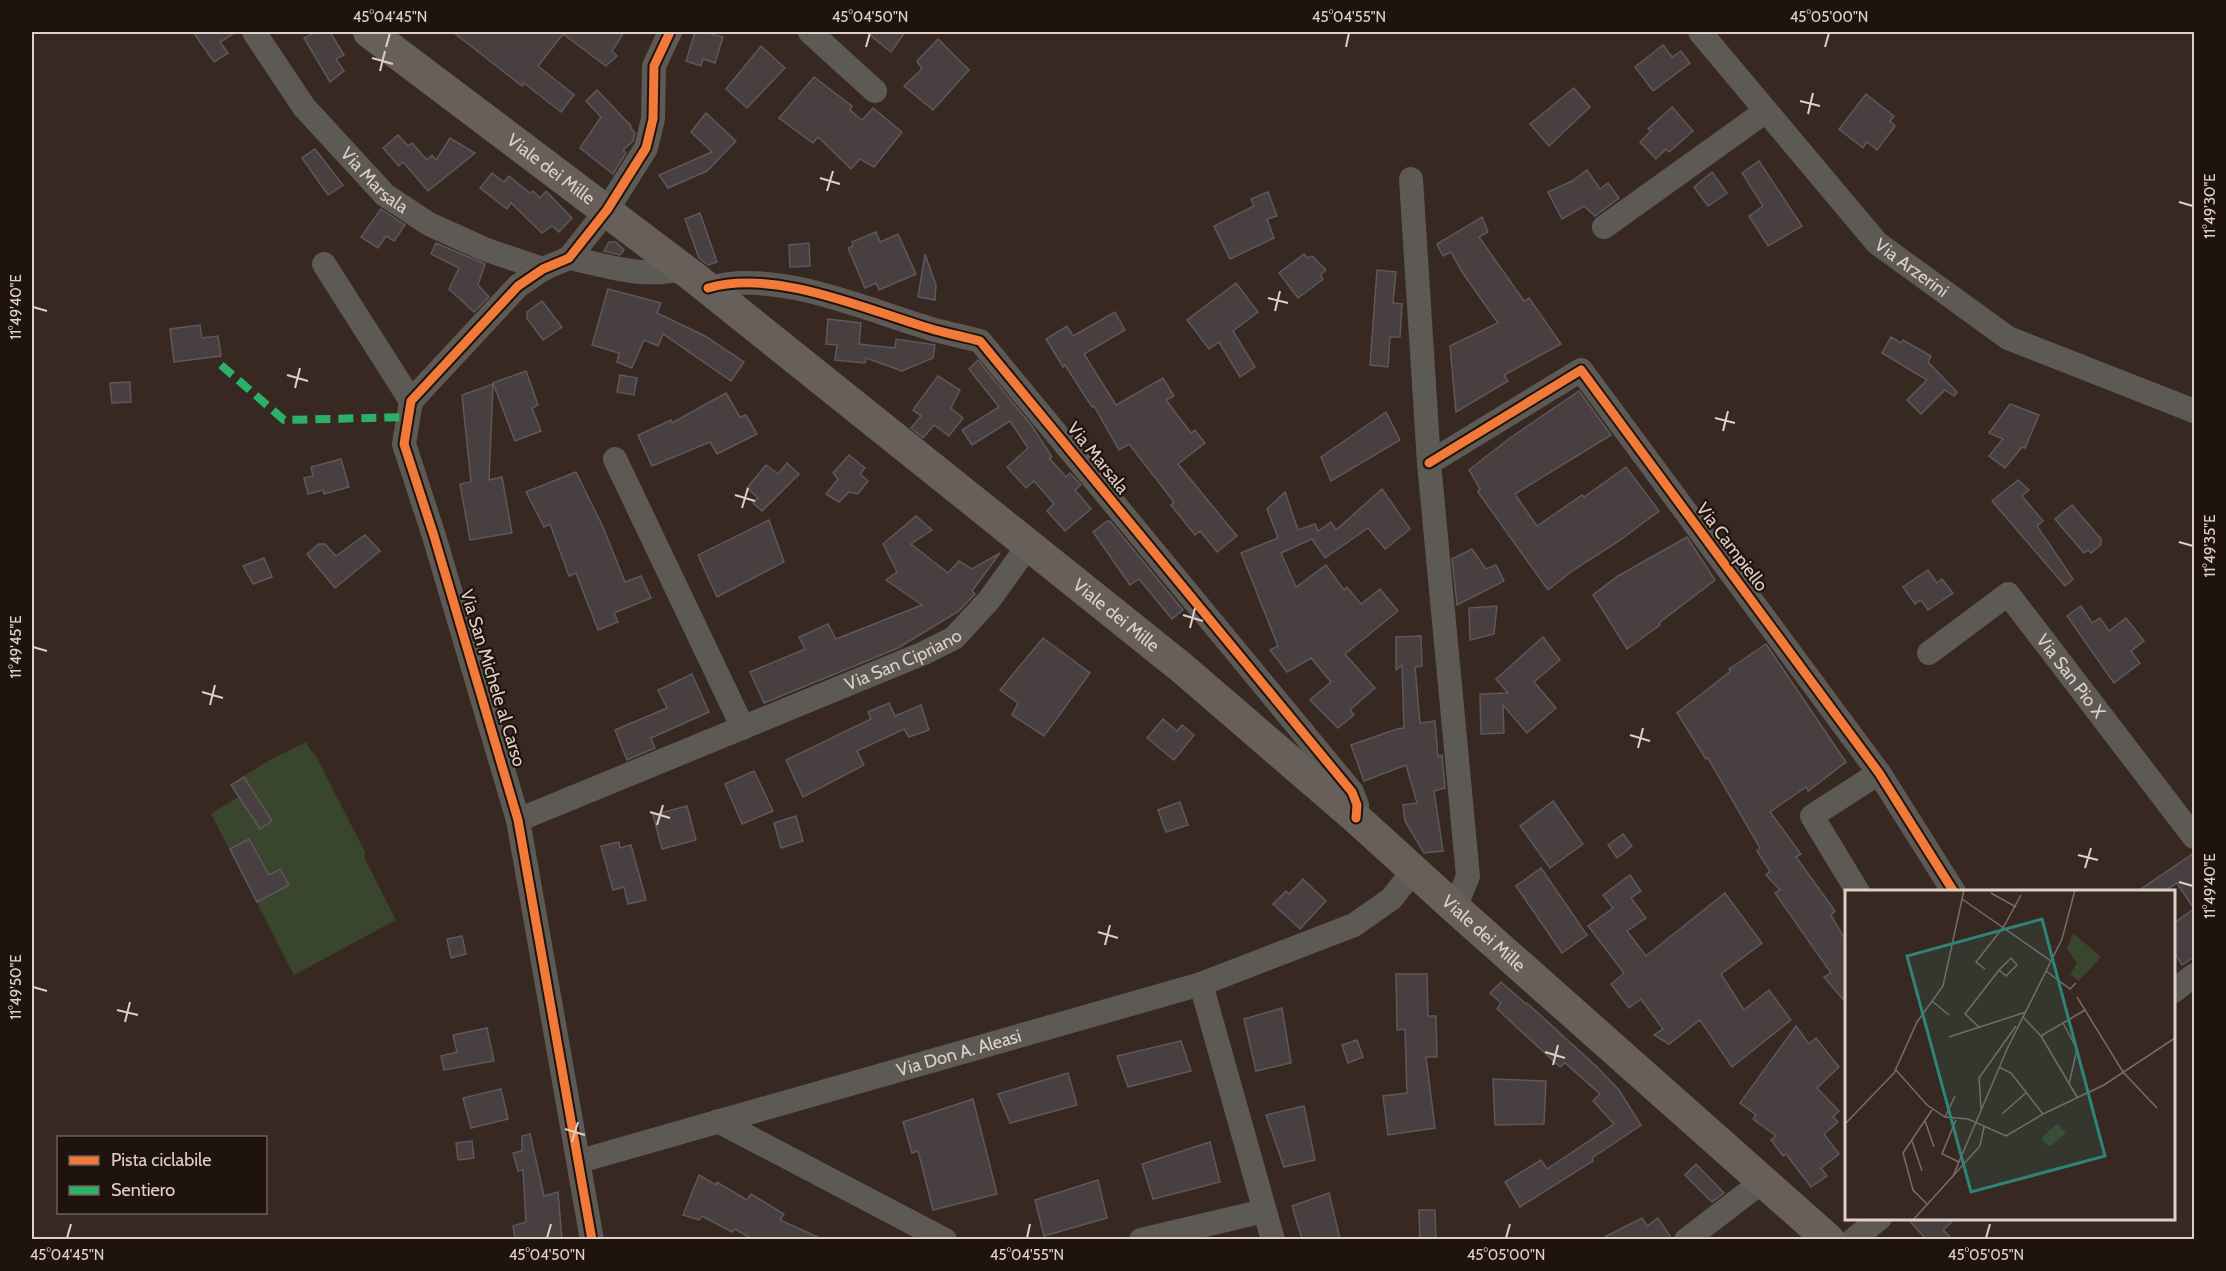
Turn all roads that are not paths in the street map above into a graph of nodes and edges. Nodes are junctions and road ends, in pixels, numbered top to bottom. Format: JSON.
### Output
{"nodes":[{"id":1,"x":254,"y":32,"type":"edge"},
{"id":2,"x":369,"y":32,"type":"edge"},
{"id":3,"x":810,"y":32,"type":"edge"},
{"id":4,"x":1700,"y":32,"type":"edge"},
{"id":5,"x":662,"y":35,"type":"edge"},
{"id":6,"x":875,"y":90,"type":"dead end"},
{"id":7,"x":1766,"y":111,"type":"junction"},
{"id":8,"x":1411,"y":179,"type":"dead end"},
{"id":9,"x":606,"y":210,"type":"junction"},
{"id":10,"x":1604,"y":227,"type":"dead end"},
{"id":11,"x":569,"y":258,"type":"junction"},
{"id":12,"x":324,"y":264,"type":"dead end"},
{"id":13,"x":683,"y":268,"type":"junction"},
{"id":14,"x":543,"y":269,"type":"junction"},
{"id":15,"x":708,"y":288,"type":"junction"},
{"id":16,"x":411,"y":401,"type":"junction"},
{"id":17,"x":2194,"y":411,"type":"edge"},
{"id":18,"x":615,"y":459,"type":"dead end"},
{"id":19,"x":1429,"y":463,"type":"junction"},
{"id":20,"x":1028,"y":546,"type":"junction"},
{"id":21,"x":1929,"y":653,"type":"dead end"},
{"id":22,"x":743,"y":728,"type":"junction"},
{"id":23,"x":1879,"y":773,"type":"junction"},
{"id":24,"x":1356,"y":818,"type":"junction"},
{"id":25,"x":518,"y":820,"type":"junction"},
{"id":26,"x":2194,"y":837,"type":"edge"},
{"id":27,"x":1415,"y":869,"type":"junction"},
{"id":28,"x":1857,"y":890,"type":"edge"},
{"id":29,"x":1953,"y":890,"type":"edge"},
{"id":30,"x":1455,"y":908,"type":"junction"},
{"id":31,"x":2194,"y":975,"type":"edge"},
{"id":32,"x":1201,"y":984,"type":"junction"},
{"id":33,"x":2175,"y":990,"type":"edge"},
{"id":34,"x":718,"y":1121,"type":"junction"},
{"id":35,"x":580,"y":1161,"type":"junction"},
{"id":36,"x":1763,"y":1180,"type":"junction"},
{"id":37,"x":1264,"y":1211,"type":"junction"},
{"id":38,"x":1877,"y":1220,"type":"edge"},
{"id":39,"x":592,"y":1239,"type":"edge"},
{"id":40,"x":945,"y":1239,"type":"edge"},
{"id":41,"x":1141,"y":1239,"type":"edge"},
{"id":42,"x":1273,"y":1239,"type":"edge"},
{"id":43,"x":1686,"y":1239,"type":"edge"},
{"id":44,"x":1829,"y":1239,"type":"edge"},
{"id":45,"x":1853,"y":1239,"type":"edge"}],
"edges":[{"from":1,"to":14,"type":"street","name":"Via Marsala"},
{"from":2,"to":9,"type":"main road","name":"Viale dei Mille"},
{"from":3,"to":6,"type":"street"},
{"from":4,"to":7,"type":"street","name":"Via Arzerini"},
{"from":5,"to":9,"type":"street"},
{"from":7,"to":10,"type":"street"},
{"from":7,"to":17,"type":"street","name":"Via Arzerini"},
{"from":8,"to":19,"type":"street"},
{"from":9,"to":11,"type":"street"},
{"from":9,"to":13,"type":"main road","name":"Viale dei Mille"},
{"from":11,"to":13,"type":"street"},
{"from":11,"to":14,"type":"street"},
{"from":12,"to":16,"type":"street"},
{"from":13,"to":15,"type":"main road","name":"Viale dei Mille"},
{"from":14,"to":16,"type":"street"},
{"from":15,"to":20,"type":"main road","name":"Viale dei Mille"},
{"from":15,"to":24,"type":"street","name":"Via Marsala"},
{"from":16,"to":25,"type":"street","name":"Via San Michele al Carso"},
{"from":18,"to":22,"type":"street"},
{"from":19,"to":23,"type":"street","name":"Via Campiello"},
{"from":19,"to":30,"type":"street"},
{"from":20,"to":22,"type":"street","name":"Via San Cipriano"},
{"from":20,"to":24,"type":"main road","name":"Viale dei Mille"},
{"from":21,"to":26,"type":"street","name":"Via San Pio X"},
{"from":22,"to":25,"type":"street","name":"Via San Cipriano"},
{"from":23,"to":28,"type":"street"},
{"from":23,"to":29,"type":"street","name":"Via Campiello"},
{"from":24,"to":27,"type":"main road","name":"Viale dei Mille"},
{"from":25,"to":35,"type":"street","name":"Via San Michele al Carso"},
{"from":27,"to":30,"type":"main road","name":"Viale dei Mille"},
{"from":27,"to":32,"type":"street","name":"Via Don A. Aleasi"},
{"from":30,"to":36,"type":"main road","name":"Viale dei Mille"},
{"from":31,"to":33,"type":"street"},
{"from":32,"to":34,"type":"street","name":"Via Don A. Aleasi"},
{"from":32,"to":37,"type":"street"},
{"from":34,"to":35,"type":"street","name":"Via Don A. Aleasi"},
{"from":34,"to":40,"type":"street"},
{"from":35,"to":39,"type":"street","name":"Via San Michele al Carso"},
{"from":36,"to":43,"type":"street"},
{"from":36,"to":44,"type":"main road","name":"Viale dei Mille"},
{"from":37,"to":41,"type":"street"},
{"from":37,"to":42,"type":"street"},
{"from":38,"to":45,"type":"street"}]}
